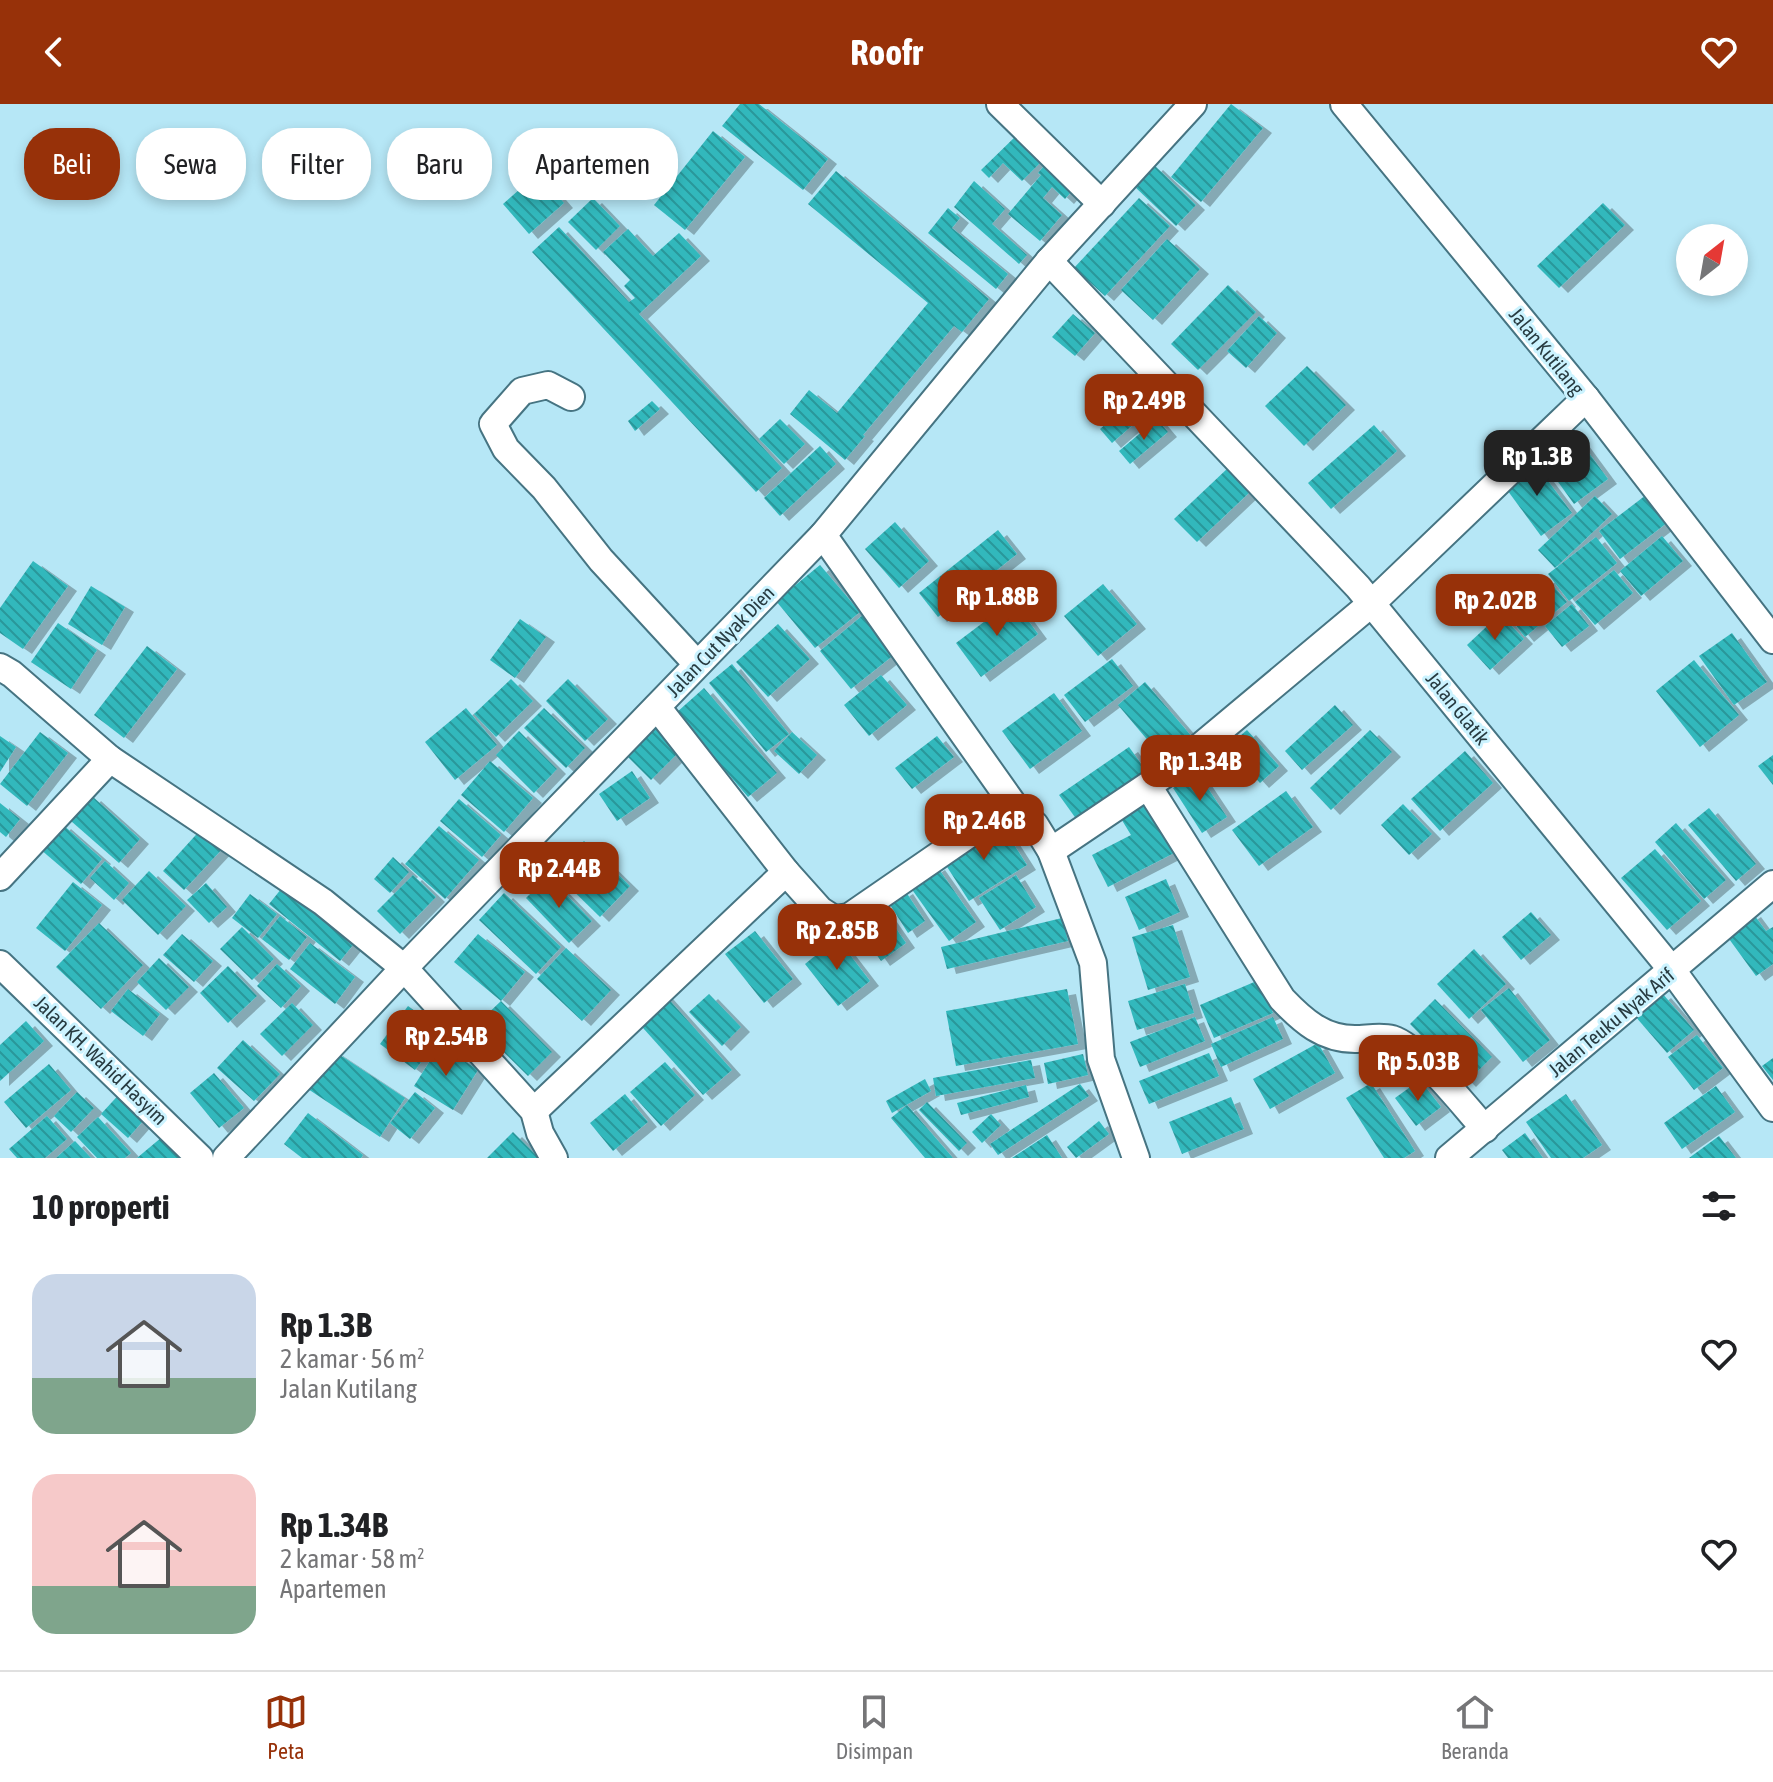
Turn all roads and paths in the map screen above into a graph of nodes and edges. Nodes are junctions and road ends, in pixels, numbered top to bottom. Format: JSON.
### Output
{"nodes":[{"id":1,"x":1000,"y":104,"type":"edge"},
{"id":2,"x":1193,"y":104,"type":"edge"},
{"id":3,"x":1344,"y":104,"type":"edge"},
{"id":4,"x":1102,"y":204,"type":"junction"},
{"id":5,"x":1049,"y":261,"type":"junction"},
{"id":6,"x":571,"y":397,"type":"dead end"},
{"id":7,"x":1586,"y":398,"type":"junction"},
{"id":8,"x":823,"y":535,"type":"junction"},
{"id":9,"x":1372,"y":603,"type":"junction"},
{"id":10,"x":1773,"y":640,"type":"edge"},
{"id":11,"x":697,"y":664,"type":"junction"},
{"id":12,"x":0,"y":667,"type":"edge"},
{"id":13,"x":657,"y":707,"type":"junction"},
{"id":14,"x":110,"y":759,"type":"junction"},
{"id":15,"x":1148,"y":786,"type":"junction"},
{"id":16,"x":1013,"y":804,"type":"junction"},
{"id":17,"x":1051,"y":851,"type":"junction"},
{"id":18,"x":786,"y":872,"type":"junction"},
{"id":19,"x":0,"y":877,"type":"edge"},
{"id":20,"x":1773,"y":884,"type":"edge"},
{"id":21,"x":0,"y":964,"type":"edge"},
{"id":22,"x":404,"y":968,"type":"junction"},
{"id":23,"x":1672,"y":970,"type":"junction"},
{"id":24,"x":1773,"y":1108,"type":"edge"},
{"id":25,"x":534,"y":1111,"type":"junction"},
{"id":26,"x":1485,"y":1129,"type":"junction"},
{"id":27,"x":1455,"y":1156,"type":"edge"},
{"id":28,"x":200,"y":1158,"type":"edge"},
{"id":29,"x":226,"y":1158,"type":"edge"},
{"id":30,"x":554,"y":1158,"type":"edge"},
{"id":31,"x":1136,"y":1158,"type":"edge"}],
"edges":[{"from":1,"to":4,"type":"street"},
{"from":2,"to":4,"type":"street","name":"Jalan Cut Nyak Dien"},
{"from":3,"to":7,"type":"street","name":"Jalan Kutilang"},
{"from":4,"to":5,"type":"street","name":"Jalan Cut Nyak Dien"},
{"from":5,"to":8,"type":"street","name":"Jalan Cut Nyak Dien"},
{"from":5,"to":9,"type":"street","name":"Jalan Glatik"},
{"from":6,"to":11,"type":"street"},
{"from":7,"to":9,"type":"street"},
{"from":7,"to":10,"type":"street","name":"Jalan Kutilang"},
{"from":8,"to":11,"type":"street","name":"Jalan Cut Nyak Dien"},
{"from":8,"to":16,"type":"street"},
{"from":9,"to":15,"type":"street"},
{"from":9,"to":23,"type":"street","name":"Jalan Glatik"},
{"from":11,"to":13,"type":"street","name":"Jalan Cut Nyak Dien"},
{"from":12,"to":14,"type":"street"},
{"from":13,"to":18,"type":"street"},
{"from":13,"to":22,"type":"street","name":"Jalan Cut Nyak Dien"},
{"from":14,"to":19,"type":"street"},
{"from":14,"to":22,"type":"street"},
{"from":15,"to":17,"type":"street"},
{"from":15,"to":26,"type":"street"},
{"from":16,"to":17,"type":"street"},
{"from":16,"to":18,"type":"street"},
{"from":17,"to":31,"type":"street"},
{"from":18,"to":25,"type":"street"},
{"from":20,"to":23,"type":"street","name":"Jalan Teuku Nyak Arif"},
{"from":21,"to":28,"type":"street","name":"Jalan KH. Wahid Hasyim"},
{"from":22,"to":25,"type":"street"},
{"from":22,"to":29,"type":"street","name":"Jalan Cut Nyak Dien"},
{"from":23,"to":24,"type":"street","name":"Jalan Glatik"},
{"from":23,"to":26,"type":"street","name":"Jalan Teuku Nyak Arif"},
{"from":25,"to":30,"type":"street"},
{"from":26,"to":27,"type":"street","name":"Jalan Teuku Nyak Arif"}]}
